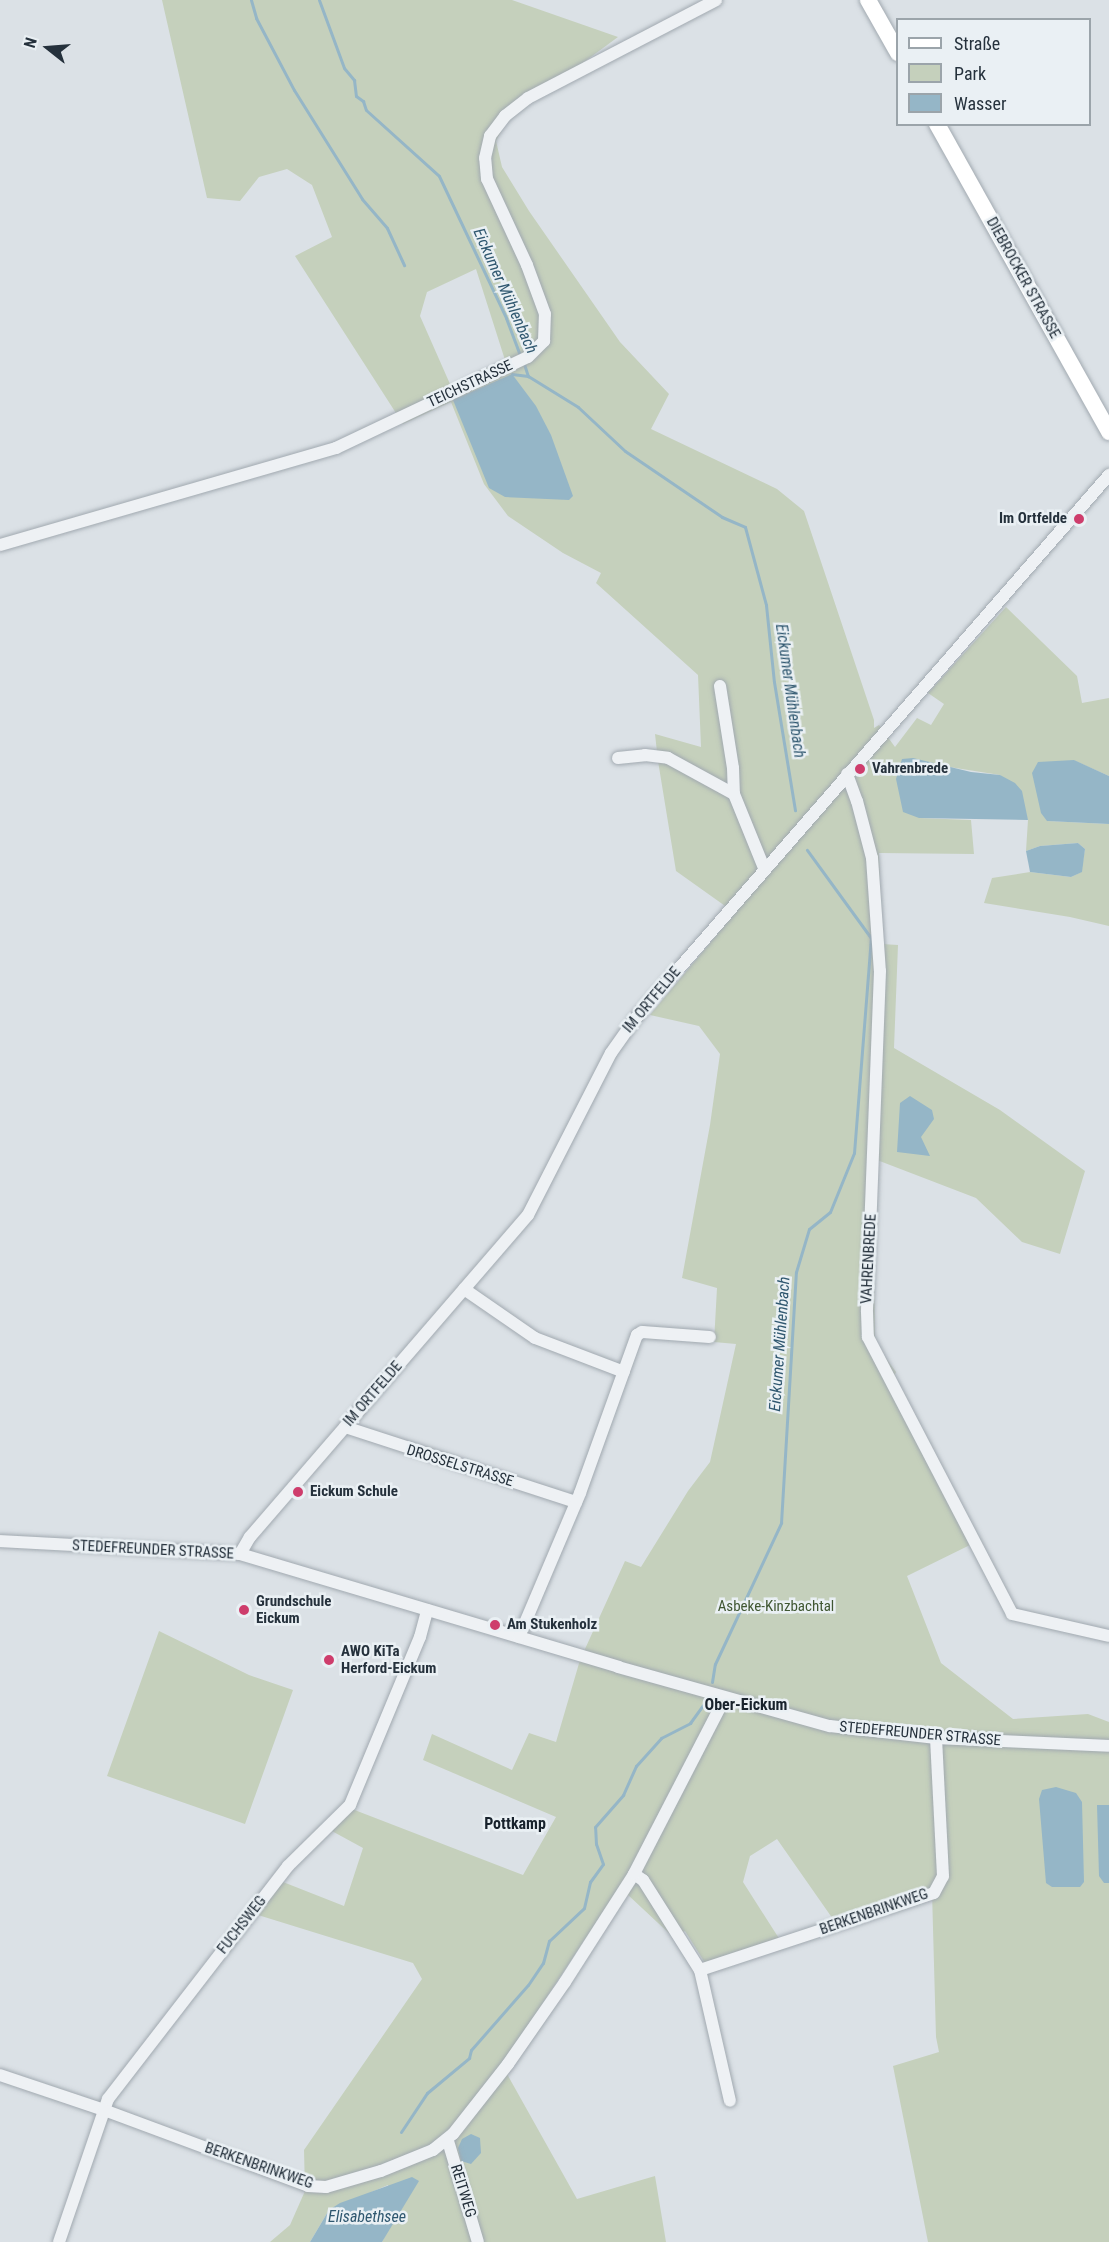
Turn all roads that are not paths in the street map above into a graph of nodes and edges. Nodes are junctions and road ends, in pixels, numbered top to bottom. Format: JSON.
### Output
{"nodes":[{"id":1,"x":716,"y":0,"type":"edge"},
{"id":2,"x":868,"y":0,"type":"edge"},
{"id":3,"x":896,"y":51,"type":"edge"},
{"id":4,"x":939,"y":126,"type":"edge"},
{"id":5,"x":1109,"y":432,"type":"edge"},
{"id":6,"x":1109,"y":476,"type":"edge"},
{"id":7,"x":0,"y":545,"type":"edge"},
{"id":8,"x":720,"y":686,"type":"dead end"},
{"id":9,"x":618,"y":758,"type":"dead end"},
{"id":10,"x":847,"y":774,"type":"junction"},
{"id":11,"x":734,"y":794,"type":"junction"},
{"id":12,"x":764,"y":868,"type":"junction"},
{"id":13,"x":465,"y":1289,"type":"junction"},
{"id":14,"x":710,"y":1337,"type":"dead end"},
{"id":15,"x":624,"y":1372,"type":"junction"},
{"id":16,"x":345,"y":1427,"type":"junction"},
{"id":17,"x":576,"y":1502,"type":"junction"},
{"id":18,"x":0,"y":1541,"type":"edge"},
{"id":19,"x":240,"y":1554,"type":"junction"},
{"id":20,"x":427,"y":1610,"type":"junction"},
{"id":21,"x":1109,"y":1636,"type":"edge"},
{"id":22,"x":519,"y":1637,"type":"junction"},
{"id":23,"x":725,"y":1698,"type":"junction"},
{"id":24,"x":936,"y":1738,"type":"junction"},
{"id":25,"x":1109,"y":1746,"type":"edge"},
{"id":26,"x":634,"y":1874,"type":"junction"},
{"id":27,"x":700,"y":1970,"type":"junction"},
{"id":28,"x":0,"y":2075,"type":"edge"},
{"id":29,"x":730,"y":2101,"type":"dead end"},
{"id":30,"x":104,"y":2110,"type":"junction"},
{"id":31,"x":448,"y":2141,"type":"junction"},
{"id":32,"x":59,"y":2242,"type":"edge"},
{"id":33,"x":478,"y":2242,"type":"edge"}],
"edges":[{"from":1,"to":7,"type":"street","name":"TEICHSTRASSE"},
{"from":2,"to":3,"type":"main road"},
{"from":4,"to":5,"type":"main road","name":"DIEBROCKER STRASSE"},
{"from":6,"to":10,"type":"street","name":"IM ORTFELDE"},
{"from":8,"to":11,"type":"street"},
{"from":9,"to":11,"type":"street"},
{"from":10,"to":12,"type":"street","name":"IM ORTFELDE"},
{"from":10,"to":21,"type":"street","name":"VAHRENBREDE"},
{"from":11,"to":12,"type":"street"},
{"from":12,"to":13,"type":"street","name":"IM ORTFELDE"},
{"from":13,"to":15,"type":"street"},
{"from":13,"to":16,"type":"street","name":"IM ORTFELDE"},
{"from":14,"to":15,"type":"street"},
{"from":15,"to":17,"type":"street"},
{"from":16,"to":17,"type":"street","name":"DROSSELSTRASSE"},
{"from":16,"to":19,"type":"street","name":"IM ORTFELDE"},
{"from":17,"to":22,"type":"street"},
{"from":18,"to":19,"type":"street","name":"STEDEFREUNDER STRASSE"},
{"from":19,"to":20,"type":"street","name":"STEDEFREUNDER STRASSE"},
{"from":20,"to":22,"type":"street","name":"STEDEFREUNDER STRASSE"},
{"from":20,"to":30,"type":"street","name":"FUCHSWEG"},
{"from":22,"to":23,"type":"street","name":"STEDEFREUNDER STRASSE"},
{"from":23,"to":24,"type":"street","name":"STEDEFREUNDER STRASSE"},
{"from":23,"to":26,"type":"street","name":"BERKENBRINKWEG"},
{"from":24,"to":25,"type":"street","name":"STEDEFREUNDER STRASSE"},
{"from":24,"to":27,"type":"street","name":"BERKENBRINKWEG"},
{"from":26,"to":27,"type":"street"},
{"from":26,"to":31,"type":"street","name":"BERKENBRINKWEG"},
{"from":27,"to":29,"type":"street"},
{"from":28,"to":30,"type":"street","name":"BERKENBRINKWEG"},
{"from":30,"to":31,"type":"street","name":"BERKENBRINKWEG"},
{"from":30,"to":32,"type":"street","name":"FUCHSWEG"},
{"from":31,"to":33,"type":"street","name":"REITWEG"}]}
